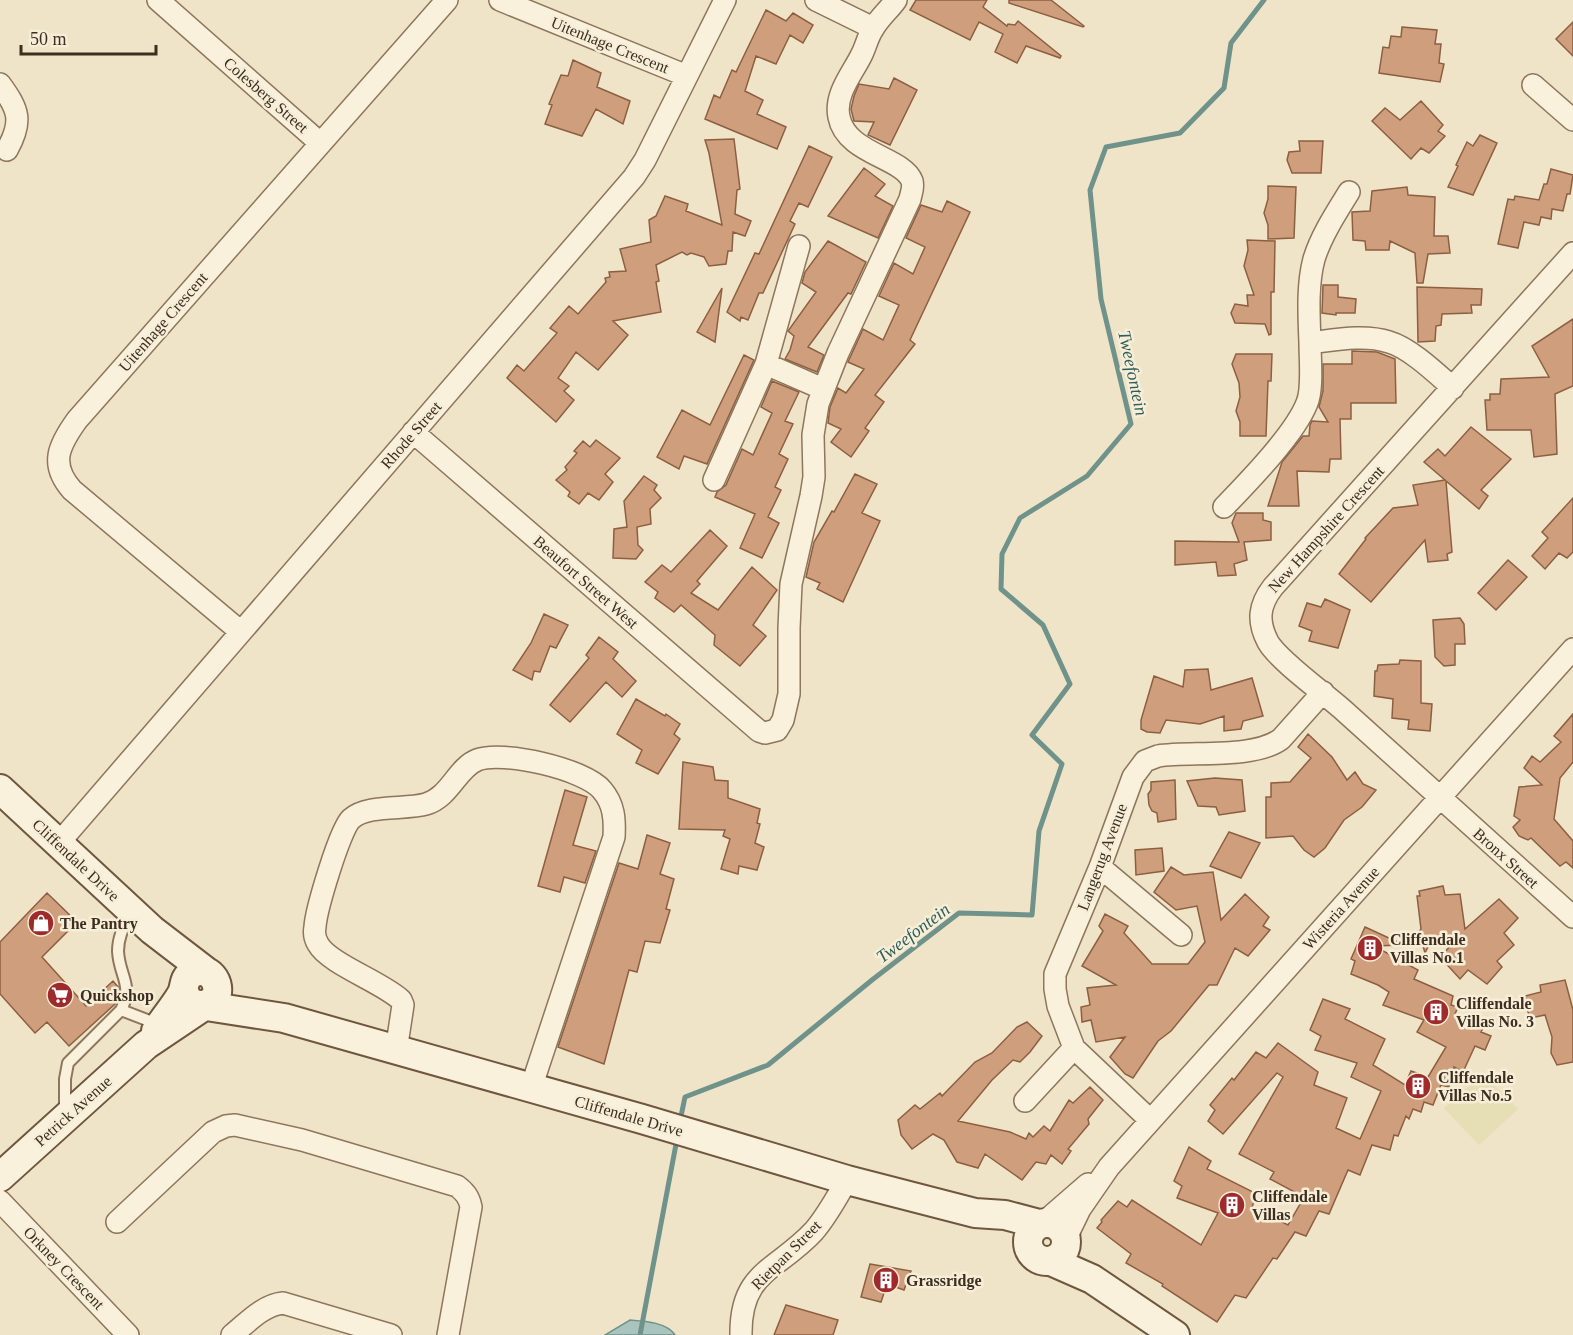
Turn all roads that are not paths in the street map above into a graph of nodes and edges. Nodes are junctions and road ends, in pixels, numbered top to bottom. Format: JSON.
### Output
{"nodes":[{"id":1,"x":158,"y":0,"type":"edge"},
{"id":2,"x":447,"y":0,"type":"edge"},
{"id":3,"x":500,"y":0,"type":"edge"},
{"id":4,"x":725,"y":0,"type":"edge"},
{"id":5,"x":816,"y":0,"type":"edge"},
{"id":6,"x":896,"y":0,"type":"edge"},
{"id":7,"x":873,"y":28,"type":"junction"},
{"id":8,"x":687,"y":76,"type":"junction"},
{"id":9,"x":0,"y":84,"type":"edge"},
{"id":10,"x":1533,"y":85,"type":"dead end"},
{"id":11,"x":1573,"y":120,"type":"edge"},
{"id":12,"x":320,"y":142,"type":"junction"},
{"id":13,"x":7,"y":150,"type":"dead end"},
{"id":14,"x":1348,"y":192,"type":"dead end"},
{"id":15,"x":799,"y":246,"type":"dead end"},
{"id":16,"x":1573,"y":253,"type":"edge"},
{"id":17,"x":1310,"y":343,"type":"junction"},
{"id":18,"x":766,"y":364,"type":"junction"},
{"id":19,"x":1453,"y":387,"type":"junction"},
{"id":20,"x":823,"y":389,"type":"junction"},
{"id":21,"x":413,"y":432,"type":"junction"},
{"id":22,"x":714,"y":480,"type":"dead end"},
{"id":23,"x":1224,"y":507,"type":"dead end"},
{"id":24,"x":240,"y":633,"type":"junction"},
{"id":25,"x":1573,"y":649,"type":"edge"},
{"id":26,"x":1323,"y":692,"type":"junction"},
{"id":27,"x":0,"y":789,"type":"edge"},
{"id":28,"x":1440,"y":798,"type":"junction"},
{"id":29,"x":58,"y":844,"type":"junction"},
{"id":30,"x":1100,"y":867,"type":"junction"},
{"id":31,"x":131,"y":911,"type":"junction"},
{"id":32,"x":1573,"y":917,"type":"edge"},
{"id":33,"x":1181,"y":934,"type":"dead end"},
{"id":34,"x":200,"y":991,"type":"junction"},
{"id":35,"x":121,"y":1010,"type":"junction"},
{"id":36,"x":153,"y":1035,"type":"junction"},
{"id":37,"x":1074,"y":1048,"type":"junction"},
{"id":38,"x":396,"y":1051,"type":"junction"},
{"id":39,"x":531,"y":1088,"type":"junction"},
{"id":40,"x":1025,"y":1101,"type":"dead end"},
{"id":41,"x":66,"y":1117,"type":"junction"},
{"id":42,"x":1150,"y":1120,"type":"junction"},
{"id":43,"x":0,"y":1177,"type":"edge"},
{"id":44,"x":847,"y":1180,"type":"junction"},
{"id":45,"x":0,"y":1201,"type":"edge"},
{"id":46,"x":117,"y":1222,"type":"dead end"},
{"id":47,"x":1049,"y":1239,"type":"junction"},
{"id":48,"x":128,"y":1335,"type":"edge"},
{"id":49,"x":231,"y":1335,"type":"edge"},
{"id":50,"x":391,"y":1335,"type":"edge"},
{"id":51,"x":448,"y":1335,"type":"edge"},
{"id":52,"x":741,"y":1335,"type":"edge"},
{"id":53,"x":1175,"y":1335,"type":"edge"}],
"edges":[{"from":1,"to":12,"type":"street","name":"Colesberg Street"},
{"from":2,"to":12,"type":"street","name":"Uitenhage Crescent"},
{"from":3,"to":8,"type":"street","name":"Uitenhage Crescent"},
{"from":4,"to":8,"type":"street","name":"Rhode Street"},
{"from":5,"to":7,"type":"street"},
{"from":6,"to":7,"type":"street"},
{"from":7,"to":20,"type":"street"},
{"from":8,"to":21,"type":"street","name":"Rhode Street"},
{"from":9,"to":13,"type":"street"},
{"from":10,"to":11,"type":"street"},
{"from":12,"to":24,"type":"street","name":"Uitenhage Crescent"},
{"from":14,"to":17,"type":"street"},
{"from":15,"to":18,"type":"street"},
{"from":16,"to":19,"type":"street","name":"New Hampshire Crescent"},
{"from":17,"to":19,"type":"street"},
{"from":17,"to":23,"type":"street"},
{"from":18,"to":20,"type":"street"},
{"from":18,"to":22,"type":"street"},
{"from":19,"to":26,"type":"street","name":"New Hampshire Crescent"},
{"from":20,"to":21,"type":"street","name":"Beaufort Street West"},
{"from":21,"to":24,"type":"street","name":"Rhode Street"},
{"from":24,"to":29,"type":"street","name":"Rhode Street"},
{"from":25,"to":28,"type":"street","name":"Wisteria Avenue"},
{"from":26,"to":28,"type":"street","name":"New Hampshire Crescent"},
{"from":26,"to":30,"type":"street","name":"Langerug Avenue"},
{"from":27,"to":29,"type":"street","name":"Cliffendale Drive"},
{"from":28,"to":32,"type":"street","name":"Bronx Street"},
{"from":28,"to":42,"type":"street","name":"Wisteria Avenue"},
{"from":29,"to":31,"type":"street","name":"Cliffendale Drive"},
{"from":30,"to":33,"type":"street"},
{"from":30,"to":37,"type":"street","name":"Langerug Avenue"},
{"from":31,"to":34,"type":"street","name":"Cliffendale Drive"},
{"from":31,"to":35,"type":"lane"},
{"from":34,"to":36,"type":"street","name":"Petrick Avenue"},
{"from":34,"to":38,"type":"street","name":"Cliffendale Drive"},
{"from":35,"to":36,"type":"lane"},
{"from":35,"to":41,"type":"lane"},
{"from":36,"to":41,"type":"street","name":"Petrick Avenue"},
{"from":37,"to":40,"type":"street"},
{"from":37,"to":42,"type":"street","name":"Langerug Avenue"},
{"from":38,"to":39,"type":"street","name":"Cliffendale Drive"},
{"from":38,"to":39,"type":"street"},
{"from":39,"to":44,"type":"street","name":"Cliffendale Drive"},
{"from":41,"to":43,"type":"street","name":"Petrick Avenue"},
{"from":42,"to":47,"type":"street","name":"Wisteria Avenue"},
{"from":44,"to":47,"type":"street","name":"Cliffendale Drive"},
{"from":44,"to":52,"type":"street","name":"Rietpan Street"},
{"from":45,"to":48,"type":"street","name":"Orkney Crescent"},
{"from":46,"to":51,"type":"street"},
{"from":47,"to":53,"type":"street"},
{"from":49,"to":50,"type":"street"}]}
